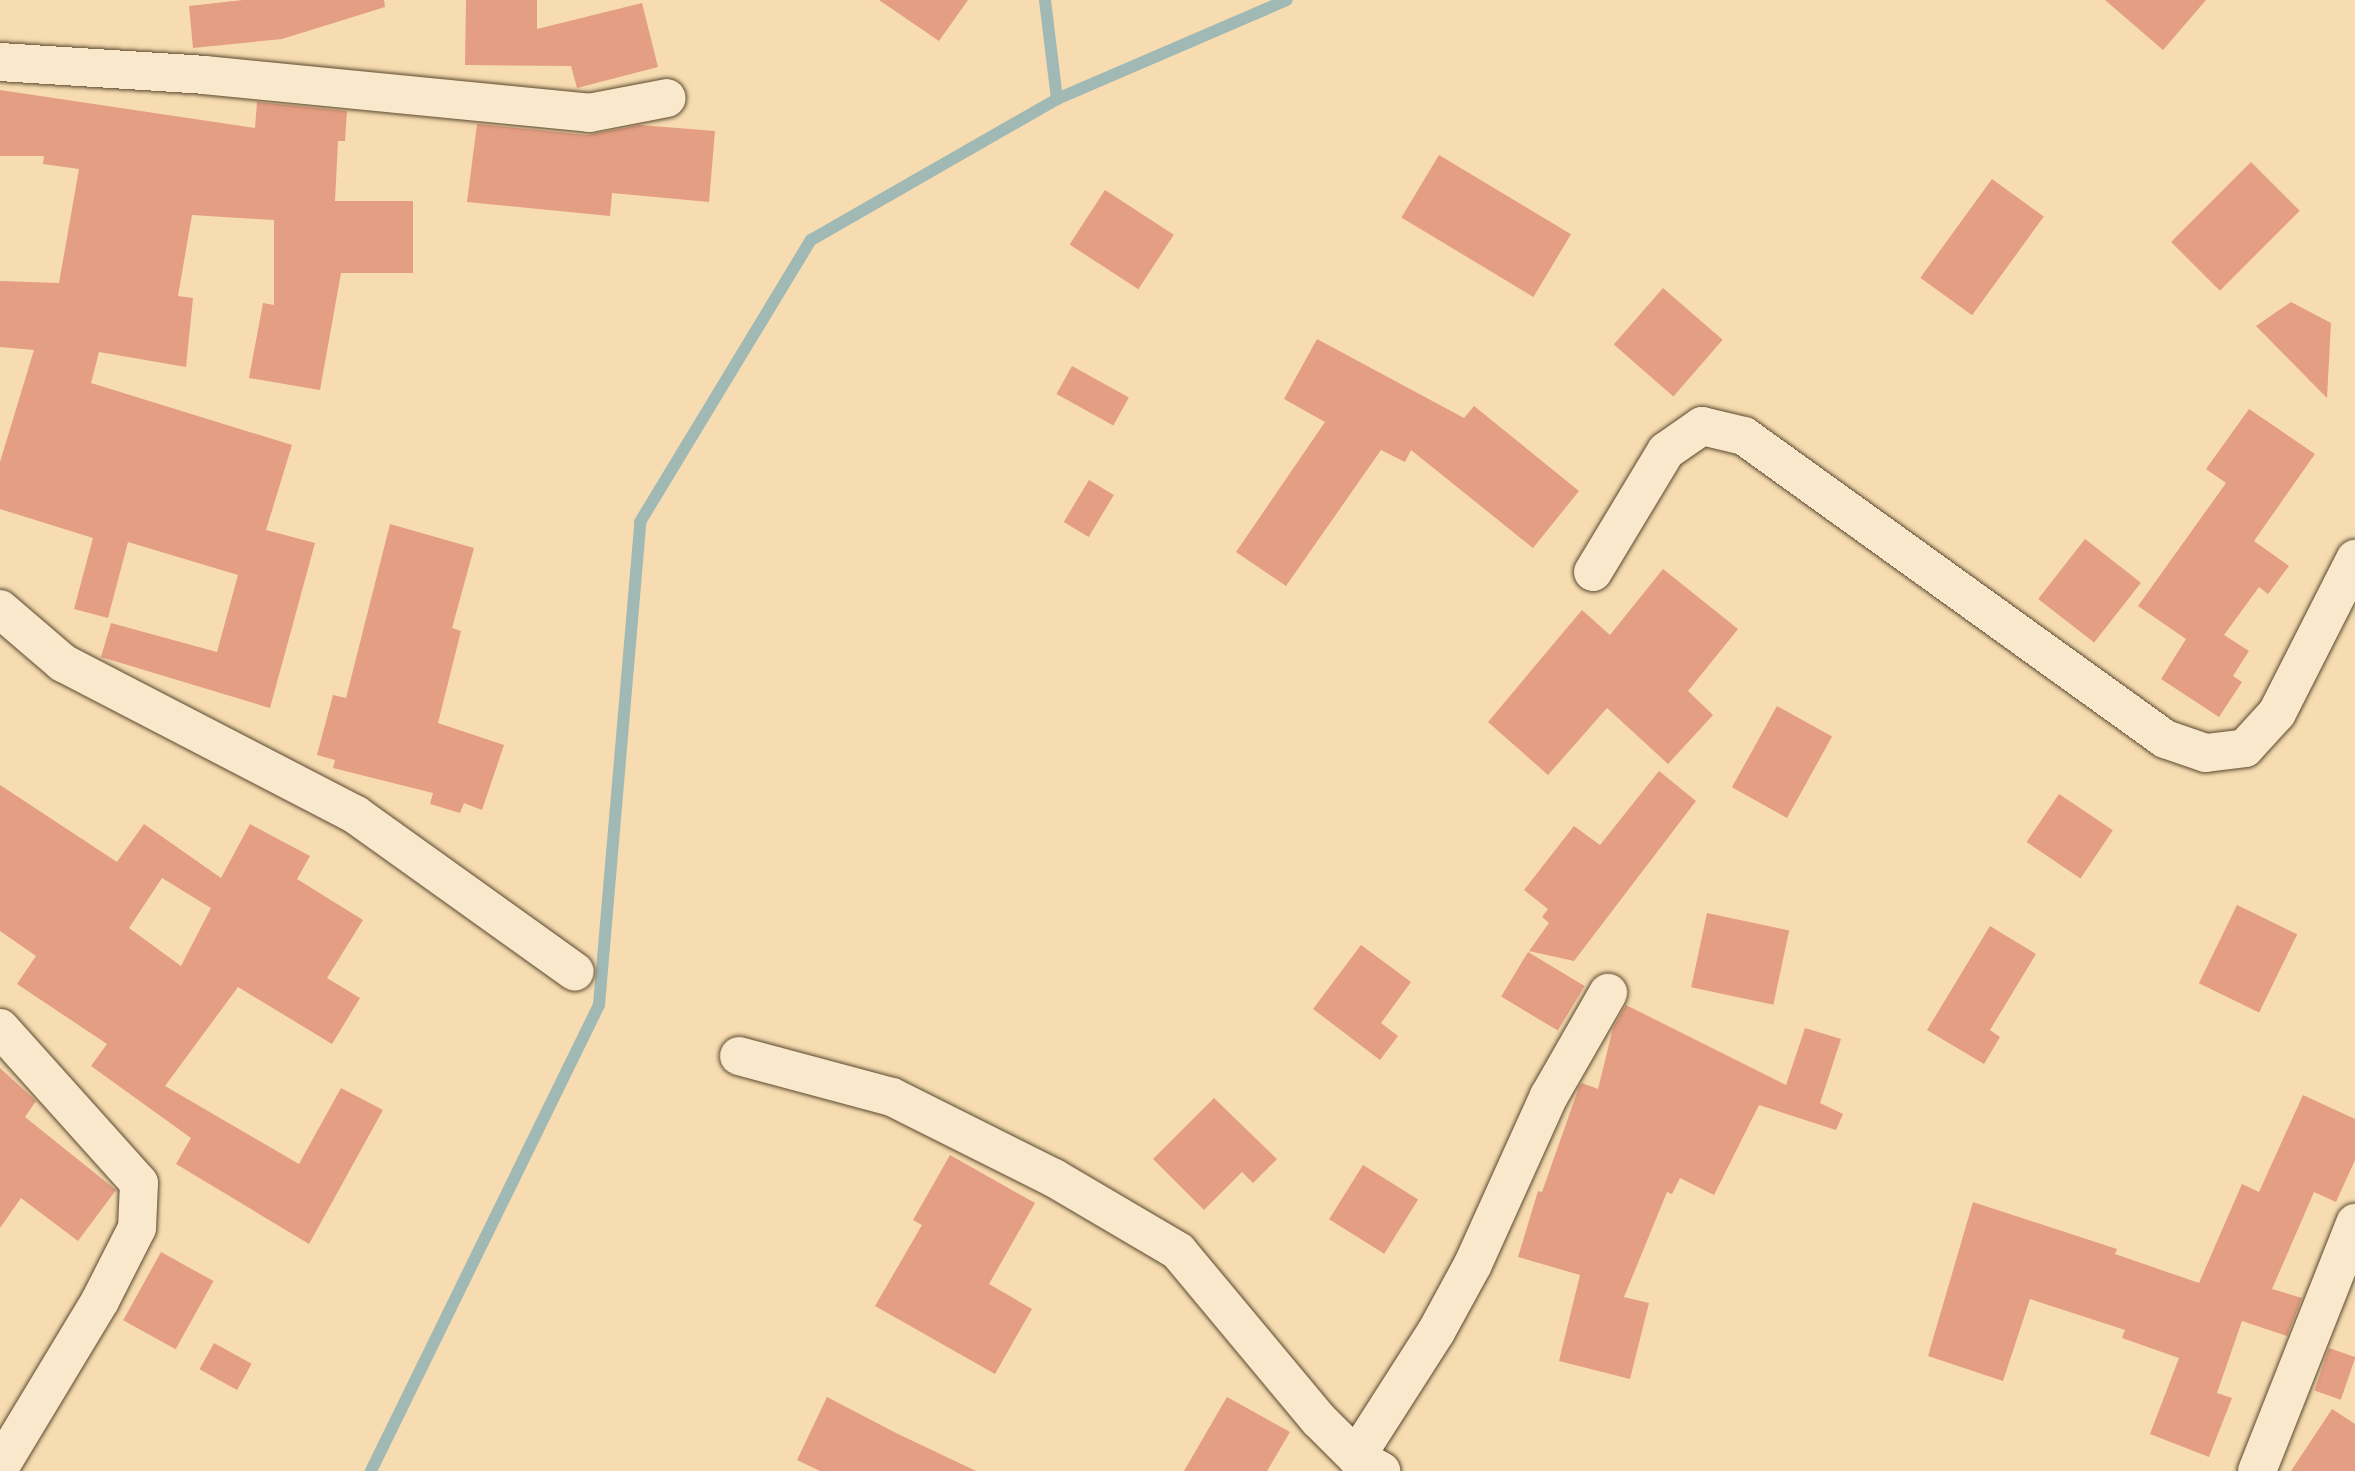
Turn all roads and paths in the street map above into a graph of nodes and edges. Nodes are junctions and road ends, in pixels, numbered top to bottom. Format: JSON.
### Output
{"nodes":[{"id":1,"x":0,"y":62,"type":"edge"},
{"id":2,"x":667,"y":98,"type":"dead end"},
{"id":3,"x":2355,"y":559,"type":"edge"},
{"id":4,"x":1592,"y":572,"type":"dead end"},
{"id":5,"x":0,"y":609,"type":"edge"},
{"id":6,"x":575,"y":972,"type":"dead end"},
{"id":7,"x":1608,"y":993,"type":"dead end"},
{"id":8,"x":0,"y":1028,"type":"edge"},
{"id":9,"x":739,"y":1056,"type":"dead end"},
{"id":10,"x":2355,"y":1223,"type":"edge"},
{"id":11,"x":1368,"y":1464,"type":"edge"},
{"id":12,"x":0,"y":1467,"type":"edge"},
{"id":13,"x":2257,"y":1471,"type":"edge"}],
"edges":[{"from":1,"to":2,"type":"street"},
{"from":3,"to":4,"type":"street"},
{"from":5,"to":6,"type":"street"},
{"from":7,"to":11,"type":"street"},
{"from":8,"to":12,"type":"street"},
{"from":9,"to":11,"type":"street"},
{"from":10,"to":13,"type":"street"}]}
